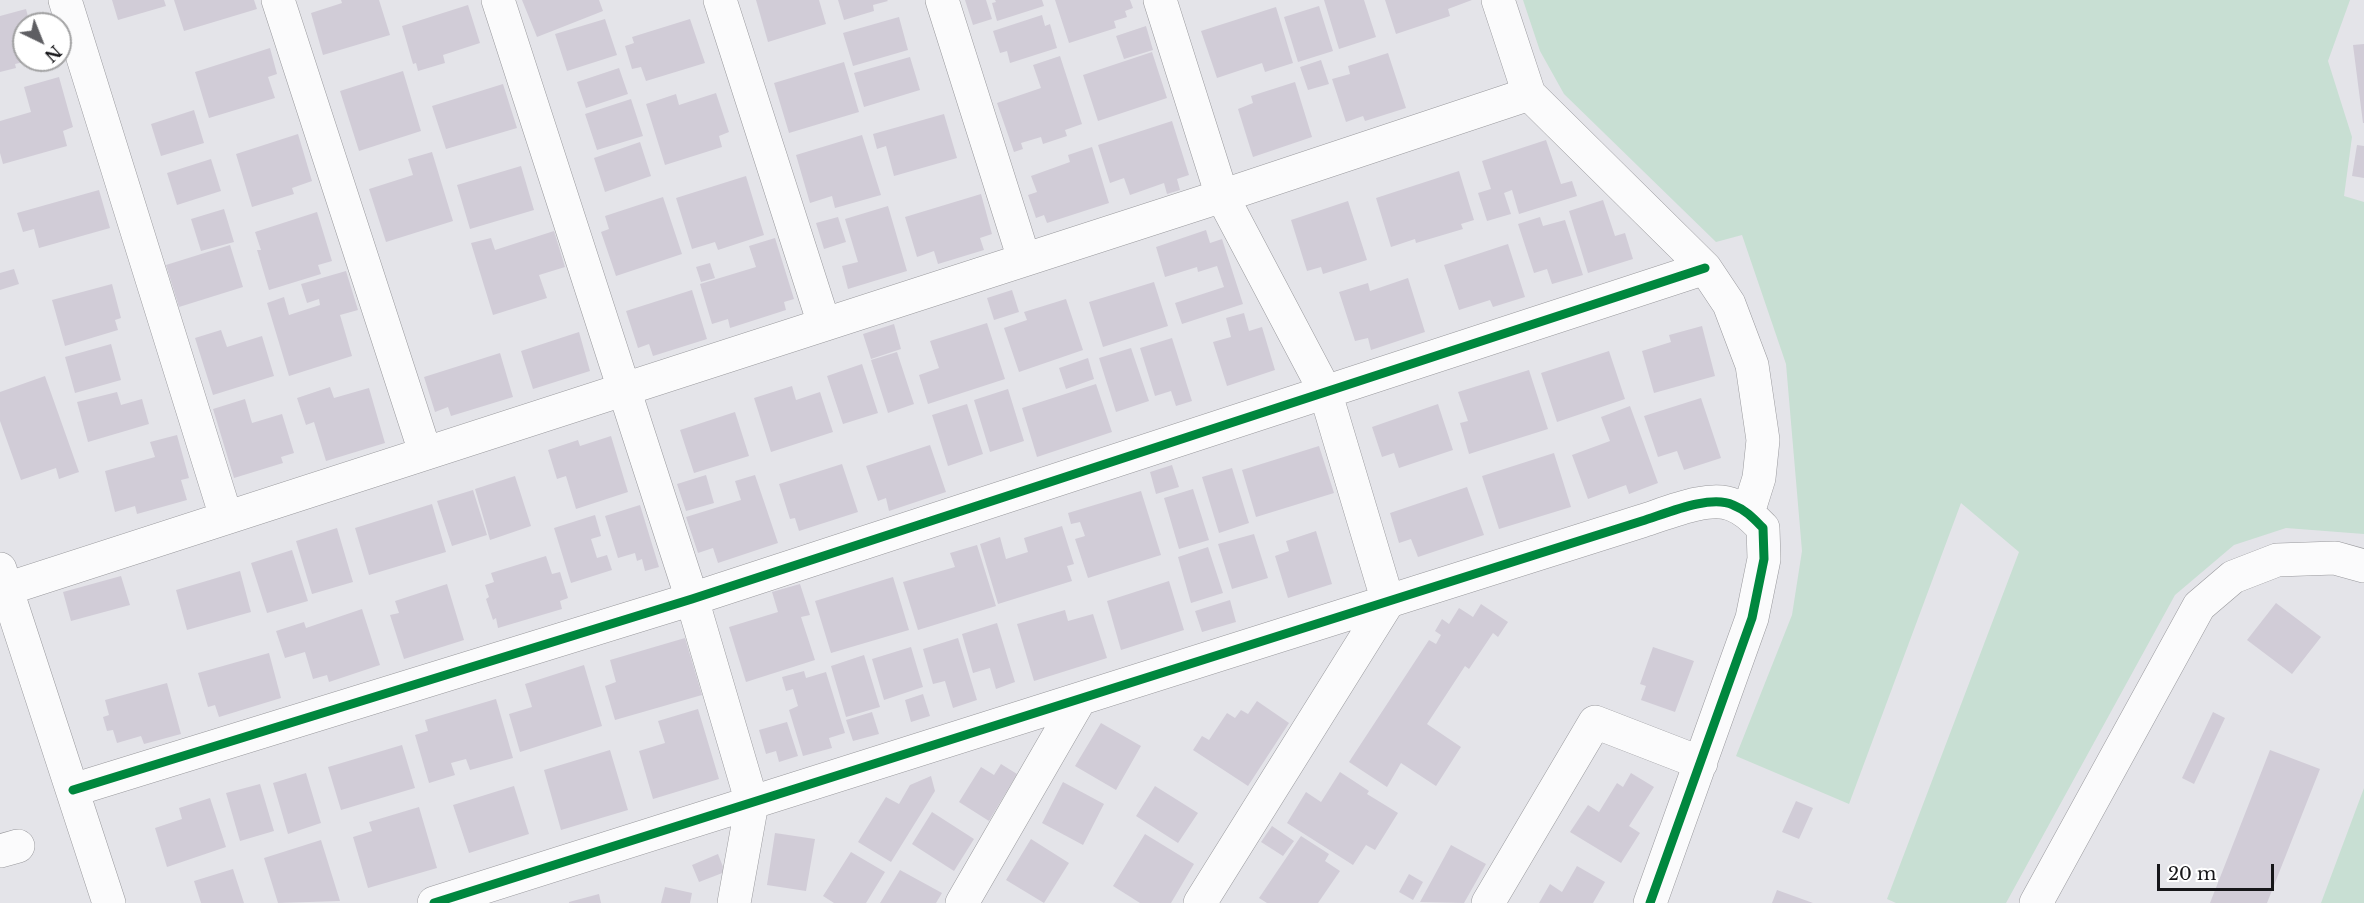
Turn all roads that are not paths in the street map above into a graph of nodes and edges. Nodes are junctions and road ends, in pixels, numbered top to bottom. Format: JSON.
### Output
{"nodes":[{"id":1,"x":65,"y":0,"type":"edge"},
{"id":2,"x":278,"y":0,"type":"edge"},
{"id":3,"x":498,"y":0,"type":"edge"},
{"id":4,"x":720,"y":0,"type":"edge"},
{"id":5,"x":942,"y":0,"type":"edge"},
{"id":6,"x":1498,"y":0,"type":"edge"},
{"id":7,"x":1170,"y":3,"type":"edge"},
{"id":8,"x":1530,"y":94,"type":"junction"},
{"id":9,"x":1222,"y":196,"type":"junction"},
{"id":10,"x":1024,"y":259,"type":"junction"},
{"id":11,"x":1705,"y":268,"type":"junction"},
{"id":12,"x":824,"y":324,"type":"junction"},
{"id":13,"x":625,"y":388,"type":"junction"},
{"id":14,"x":1325,"y":391,"type":"junction"},
{"id":15,"x":425,"y":452,"type":"junction"},
{"id":16,"x":1748,"y":513,"type":"junction"},
{"id":17,"x":226,"y":517,"type":"junction"},
{"id":18,"x":2364,"y":566,"type":"edge"},
{"id":19,"x":2,"y":583,"type":"edge"},
{"id":20,"x":692,"y":599,"type":"junction"},
{"id":21,"x":1388,"y":602,"type":"junction"},
{"id":22,"x":1080,"y":699,"type":"junction"},
{"id":23,"x":1701,"y":763,"type":"junction"},
{"id":24,"x":73,"y":790,"type":"junction"},
{"id":25,"x":753,"y":803,"type":"junction"},
{"id":26,"x":108,"y":903,"type":"edge"},
{"id":27,"x":434,"y":903,"type":"edge"},
{"id":28,"x":734,"y":903,"type":"edge"},
{"id":29,"x":962,"y":903,"type":"edge"},
{"id":30,"x":1200,"y":903,"type":"edge"},
{"id":31,"x":1488,"y":903,"type":"edge"},
{"id":32,"x":1650,"y":903,"type":"edge"},
{"id":33,"x":2036,"y":903,"type":"edge"}],
"edges":[{"from":1,"to":17,"type":"street"},
{"from":2,"to":15,"type":"street"},
{"from":3,"to":13,"type":"street"},
{"from":4,"to":12,"type":"street"},
{"from":5,"to":10,"type":"street"},
{"from":6,"to":8,"type":"street"},
{"from":7,"to":9,"type":"street"},
{"from":8,"to":9,"type":"street"},
{"from":8,"to":11,"type":"street"},
{"from":9,"to":10,"type":"street"},
{"from":9,"to":14,"type":"street"},
{"from":10,"to":12,"type":"street"},
{"from":11,"to":14,"type":"street"},
{"from":11,"to":16,"type":"street"},
{"from":12,"to":13,"type":"street"},
{"from":13,"to":15,"type":"street"},
{"from":13,"to":20,"type":"street"},
{"from":14,"to":20,"type":"street"},
{"from":14,"to":21,"type":"street"},
{"from":15,"to":17,"type":"street"},
{"from":16,"to":21,"type":"street"},
{"from":16,"to":23,"type":"street"},
{"from":17,"to":19,"type":"street"},
{"from":18,"to":33,"type":"street"},
{"from":19,"to":24,"type":"street"},
{"from":20,"to":24,"type":"street"},
{"from":20,"to":25,"type":"street"},
{"from":21,"to":22,"type":"street"},
{"from":21,"to":30,"type":"street"},
{"from":22,"to":25,"type":"street"},
{"from":22,"to":29,"type":"street"},
{"from":23,"to":31,"type":"street"},
{"from":23,"to":32,"type":"street"},
{"from":24,"to":26,"type":"street"},
{"from":25,"to":27,"type":"street"},
{"from":25,"to":28,"type":"street"}]}
